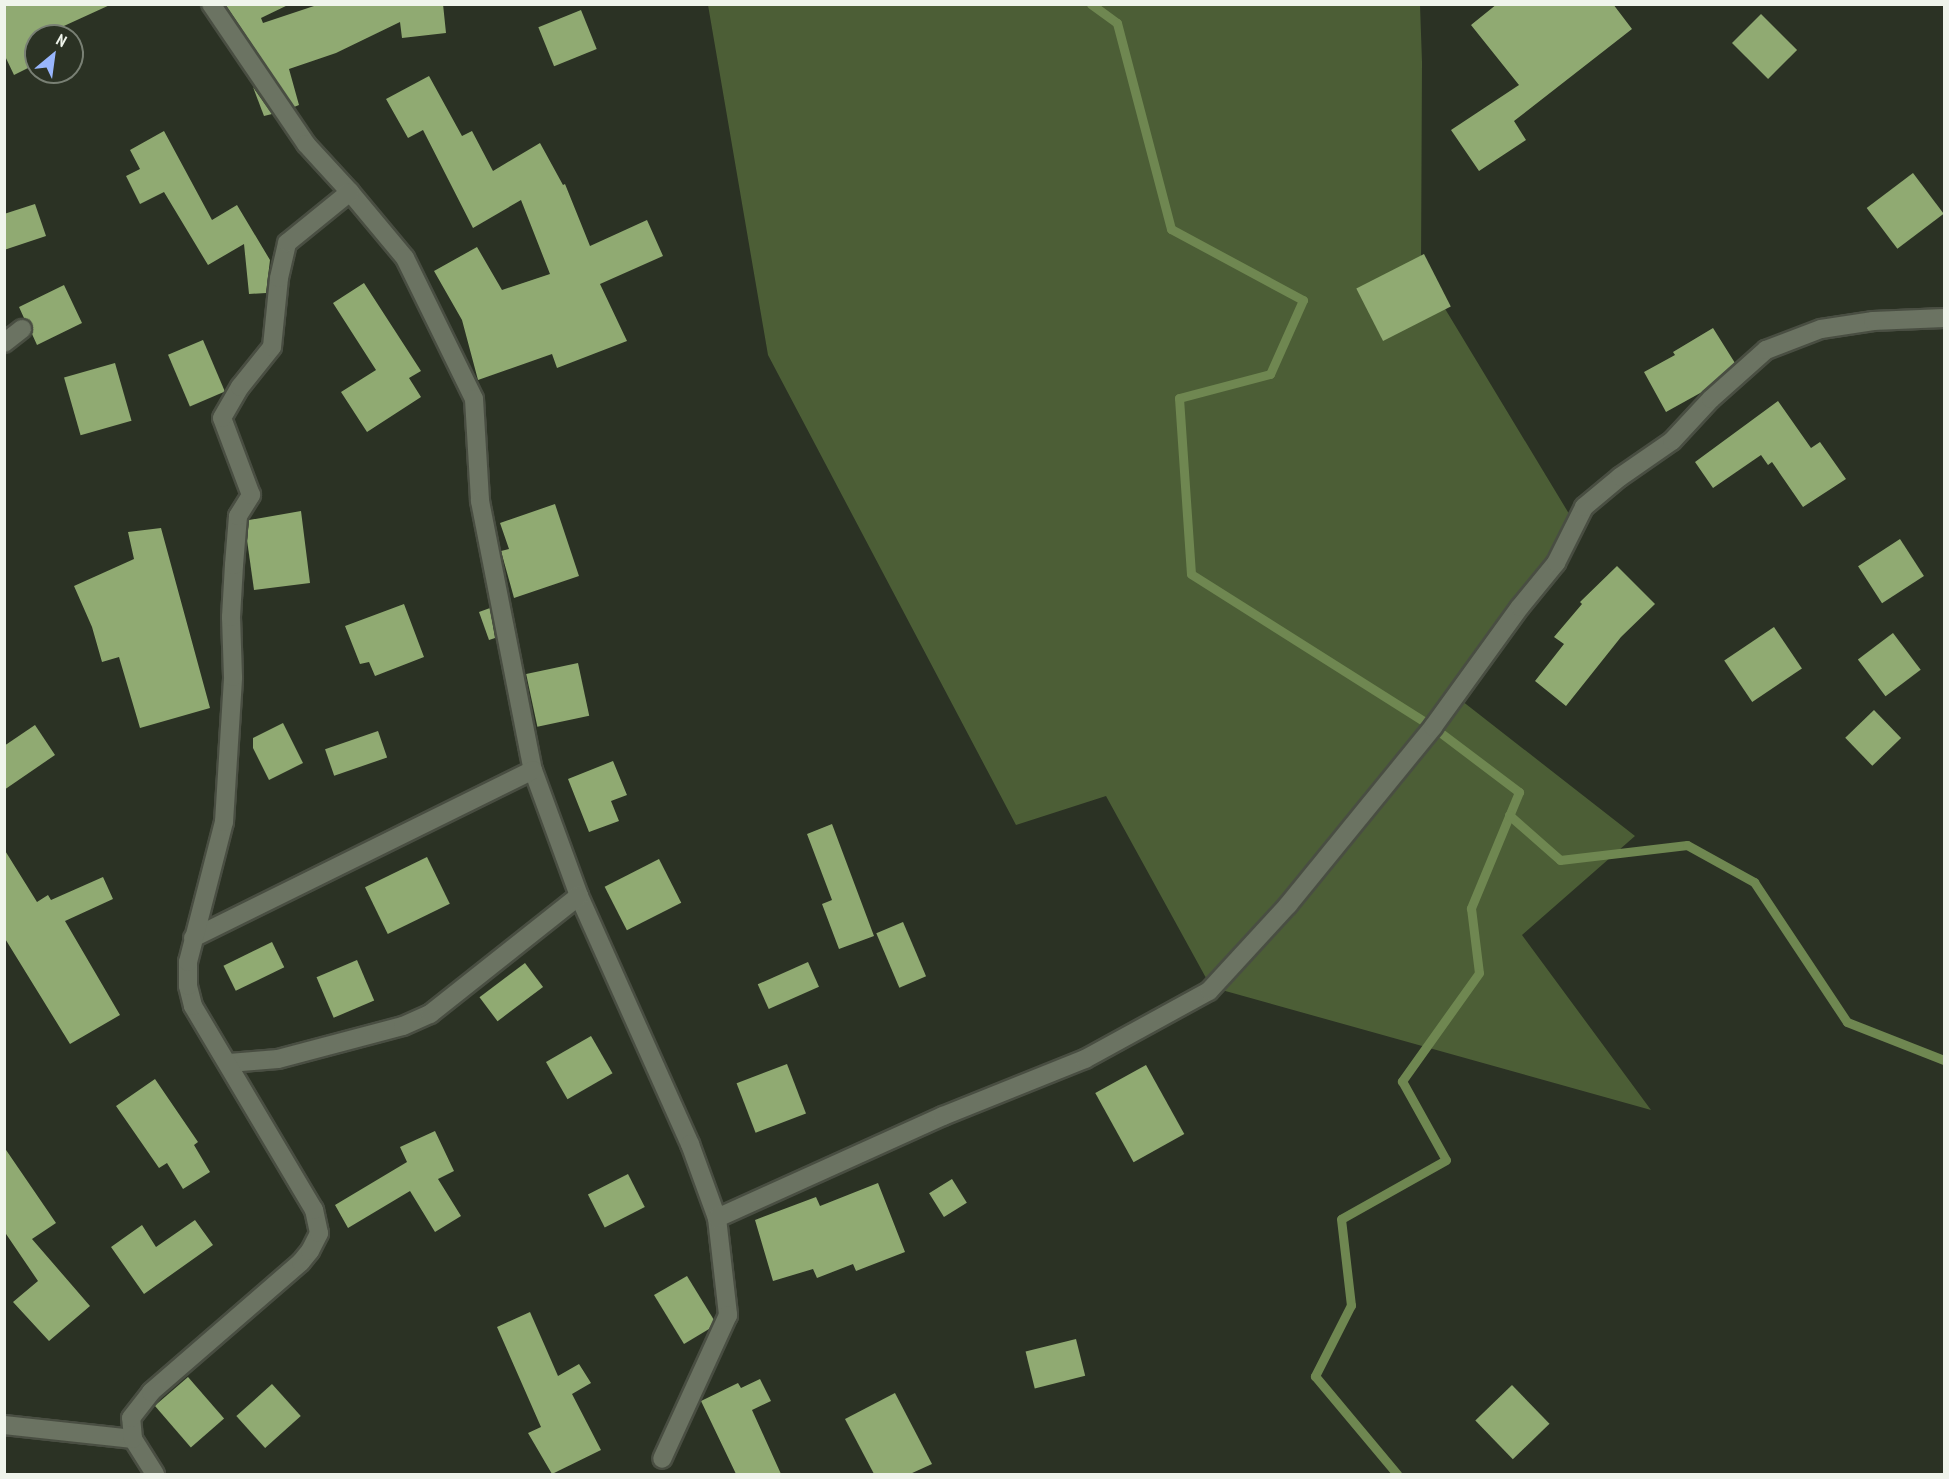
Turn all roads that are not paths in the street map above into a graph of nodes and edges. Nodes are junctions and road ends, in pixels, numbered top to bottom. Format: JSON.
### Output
{"nodes":[{"id":1,"x":211,"y":4,"type":"edge"},
{"id":2,"x":350,"y":192,"type":"junction"},
{"id":3,"x":1944,"y":318,"type":"edge"},
{"id":4,"x":22,"y":329,"type":"dead end"},
{"id":5,"x":4,"y":343,"type":"edge"},
{"id":6,"x":533,"y":770,"type":"junction"},
{"id":7,"x":579,"y":896,"type":"junction"},
{"id":8,"x":193,"y":938,"type":"junction"},
{"id":9,"x":229,"y":1063,"type":"junction"},
{"id":10,"x":717,"y":1218,"type":"junction"},
{"id":11,"x":4,"y":1425,"type":"edge"},
{"id":12,"x":133,"y":1439,"type":"junction"},
{"id":13,"x":662,"y":1459,"type":"dead end"},
{"id":14,"x":155,"y":1474,"type":"edge"}],
"edges":[{"from":1,"to":2,"type":"street"},
{"from":2,"to":6,"type":"street"},
{"from":2,"to":8,"type":"street"},
{"from":3,"to":10,"type":"street"},
{"from":4,"to":5,"type":"street"},
{"from":6,"to":7,"type":"street"},
{"from":6,"to":8,"type":"street"},
{"from":7,"to":9,"type":"street"},
{"from":7,"to":10,"type":"street"},
{"from":8,"to":9,"type":"street"},
{"from":9,"to":12,"type":"street"},
{"from":10,"to":13,"type":"street"},
{"from":11,"to":12,"type":"street"},
{"from":12,"to":14,"type":"street"}]}
